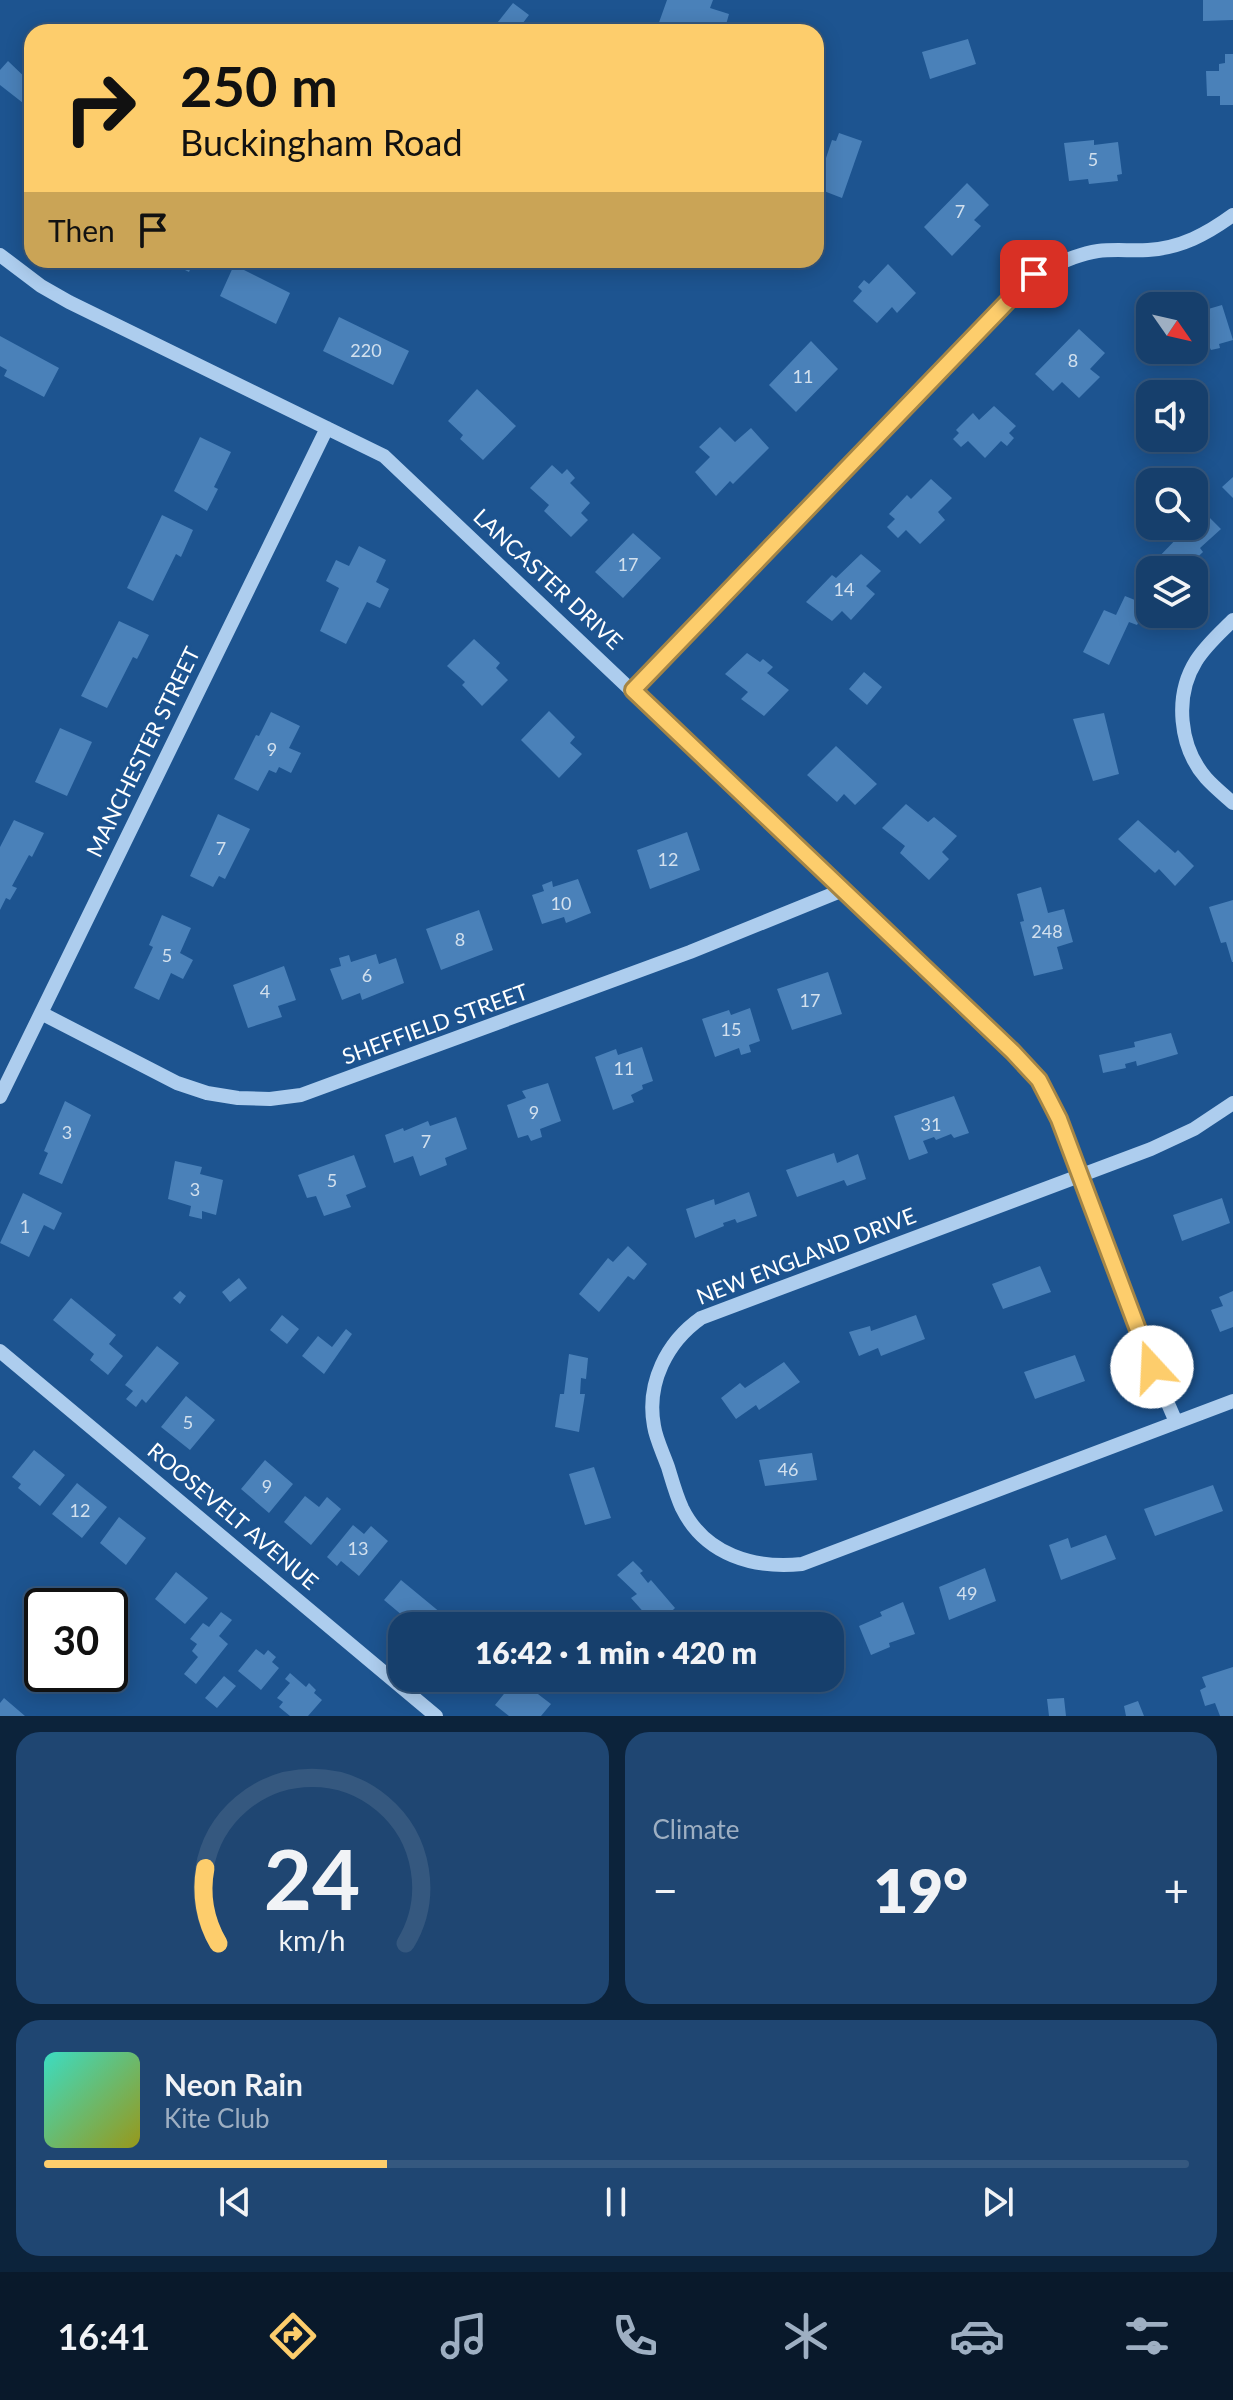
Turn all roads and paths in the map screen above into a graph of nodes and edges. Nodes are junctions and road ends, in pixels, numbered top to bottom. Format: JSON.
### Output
{"nodes":[{"id":1,"x":1233,"y":215,"type":"edge"},
{"id":2,"x":0,"y":255,"type":"edge"},
{"id":3,"x":327,"y":428,"type":"junction"},
{"id":4,"x":1233,"y":620,"type":"edge"},
{"id":5,"x":633,"y":690,"type":"junction"},
{"id":6,"x":1233,"y":803,"type":"edge"},
{"id":7,"x":843,"y":890,"type":"junction"},
{"id":8,"x":41,"y":1013,"type":"junction"},
{"id":9,"x":0,"y":1097,"type":"edge"},
{"id":10,"x":1233,"y":1103,"type":"edge"},
{"id":11,"x":1080,"y":1175,"type":"junction"},
{"id":12,"x":0,"y":1351,"type":"edge"},
{"id":13,"x":1233,"y":1401,"type":"edge"},
{"id":14,"x":1176,"y":1422,"type":"junction"},
{"id":15,"x":436,"y":1716,"type":"edge"}],
"edges":[{"from":1,"to":5,"type":"street"},
{"from":2,"to":3,"type":"street","name":"LANCASTER DRIVE"},
{"from":3,"to":5,"type":"street","name":"LANCASTER DRIVE"},
{"from":3,"to":8,"type":"street","name":"MANCHESTER STREET"},
{"from":4,"to":6,"type":"street"},
{"from":5,"to":7,"type":"street","name":"LANCASTER DRIVE"},
{"from":7,"to":8,"type":"street","name":"SHEFFIELD STREET"},
{"from":7,"to":11,"type":"street","name":"LANCASTER DRIVE"},
{"from":8,"to":9,"type":"street","name":"MANCHESTER STREET"},
{"from":10,"to":11,"type":"street","name":"NEW ENGLAND DRIVE"},
{"from":11,"to":14,"type":"street","name":"LANCASTER DRIVE"},
{"from":11,"to":14,"type":"street","name":"NEW ENGLAND DRIVE"},
{"from":12,"to":15,"type":"street","name":"ROOSEVELT AVENUE"},
{"from":13,"to":14,"type":"street","name":"NEW ENGLAND DRIVE"}]}
